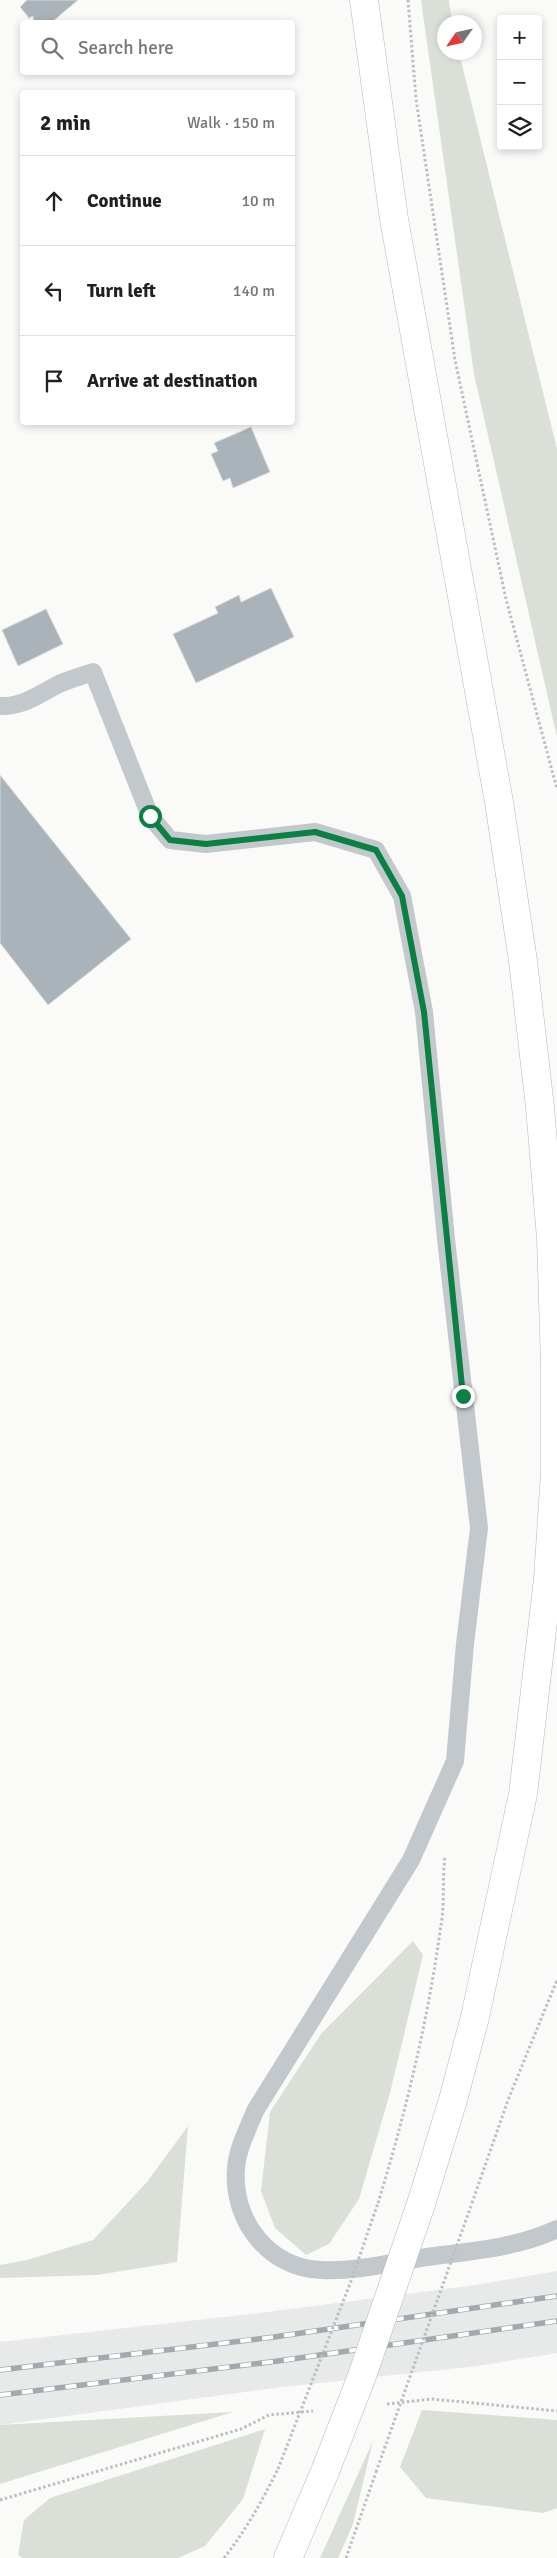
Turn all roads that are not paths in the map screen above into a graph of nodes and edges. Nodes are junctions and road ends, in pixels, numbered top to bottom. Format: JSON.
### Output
{"nodes":[{"id":1,"x":364,"y":0,"type":"edge"},
{"id":2,"x":0,"y":706,"type":"edge"},
{"id":3,"x":557,"y":2229,"type":"edge"},
{"id":4,"x":288,"y":2558,"type":"edge"}],
"edges":[{"from":1,"to":4,"type":"highway","bridge":true},
{"from":2,"to":3,"type":"lane"}]}
